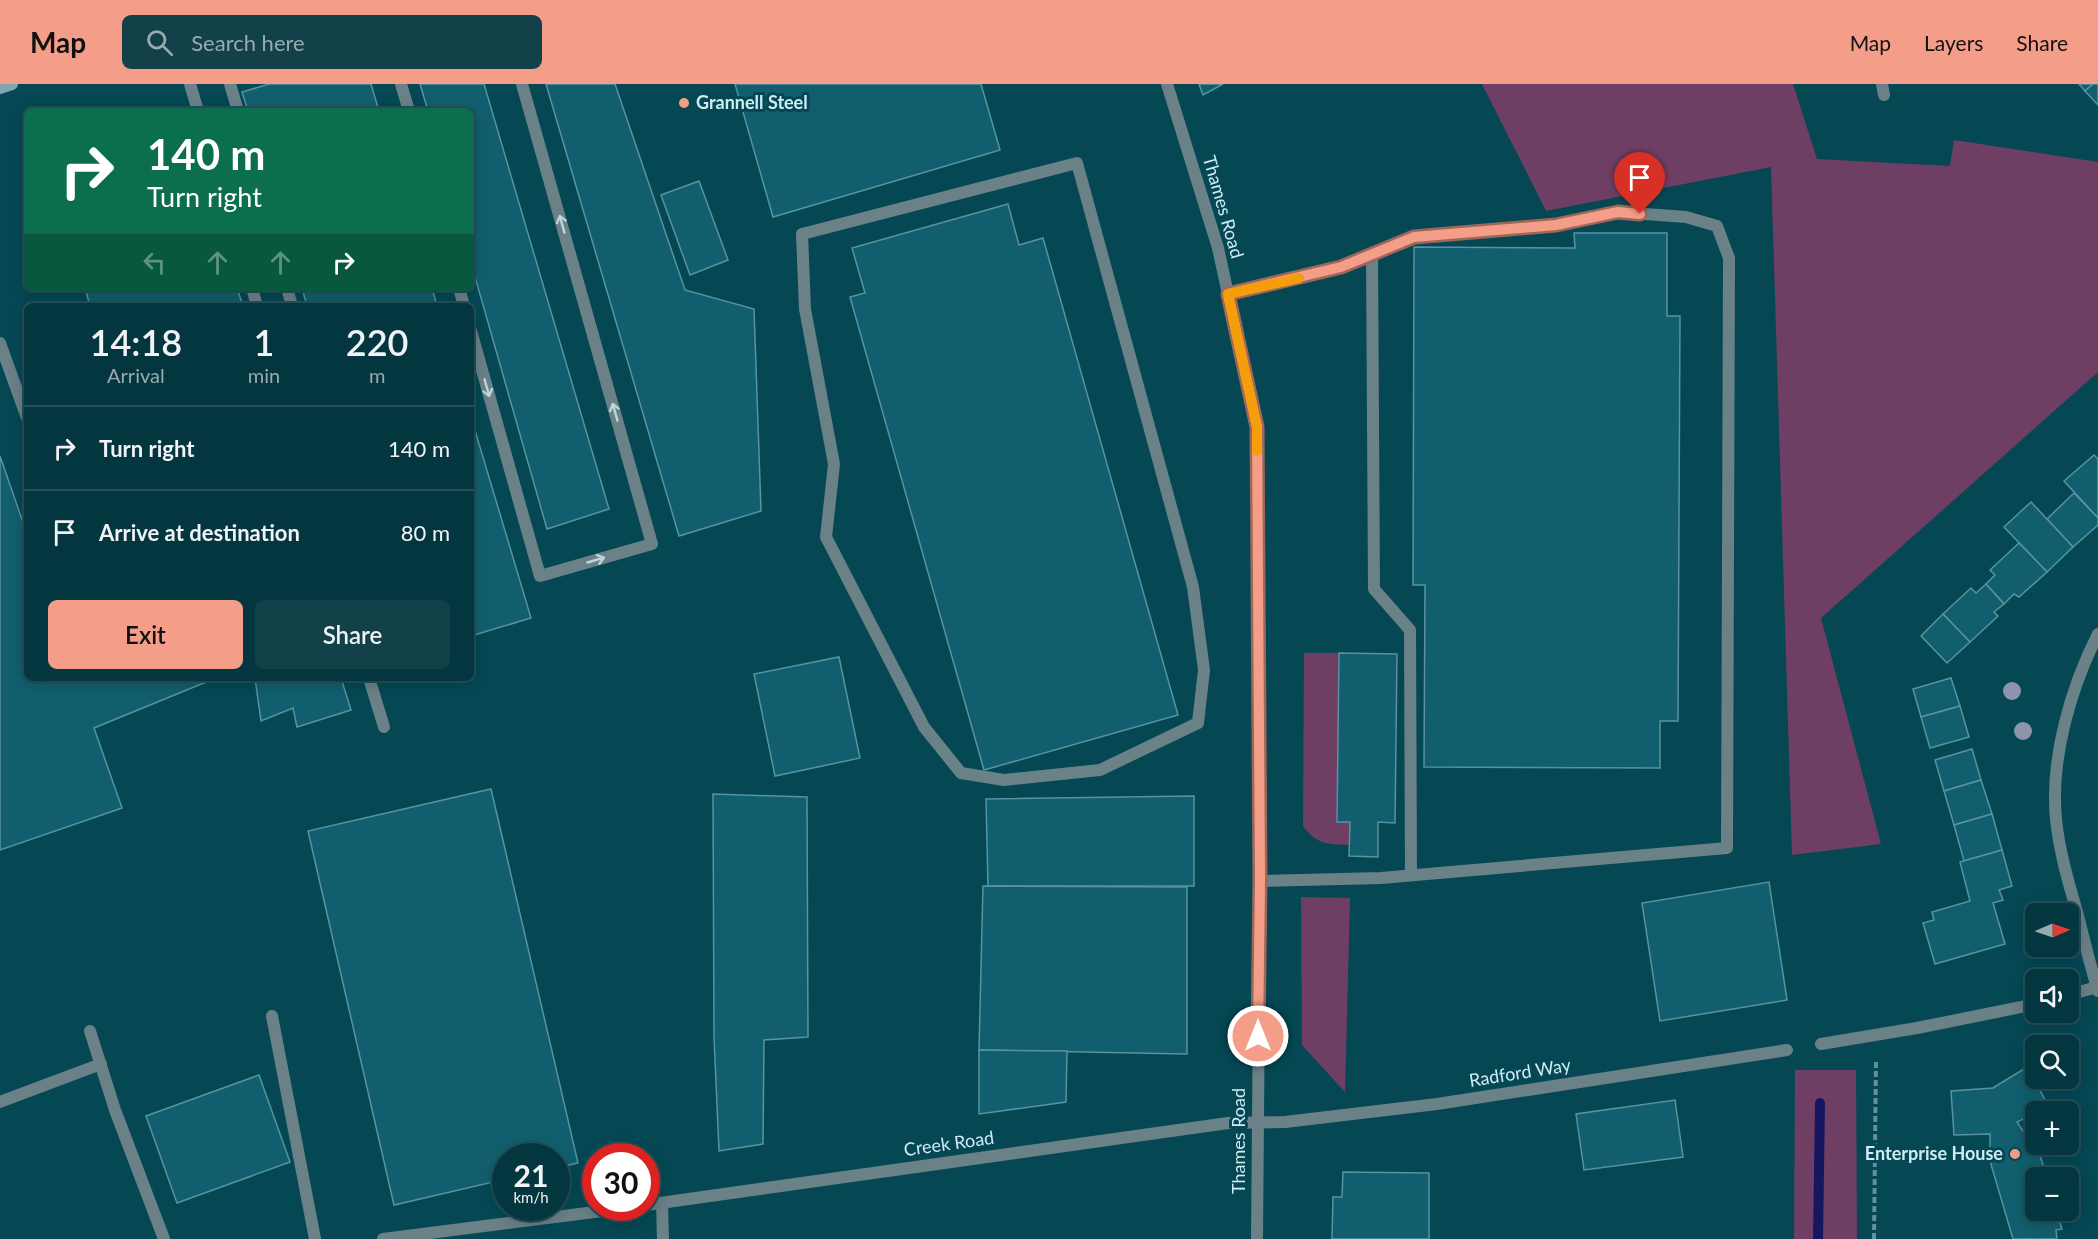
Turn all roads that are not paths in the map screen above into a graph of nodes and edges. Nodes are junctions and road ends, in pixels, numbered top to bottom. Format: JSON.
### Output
{"nodes":[{"id":1,"x":12,"y":84,"type":"edge"},
{"id":2,"x":190,"y":84,"type":"edge"},
{"id":3,"x":230,"y":84,"type":"edge"},
{"id":4,"x":401,"y":84,"type":"edge"},
{"id":5,"x":522,"y":84,"type":"edge"},
{"id":6,"x":1167,"y":84,"type":"edge"},
{"id":7,"x":0,"y":87,"type":"edge"},
{"id":8,"x":197,"y":108,"type":"edge"},
{"id":9,"x":236,"y":108,"type":"edge"},
{"id":10,"x":408,"y":108,"type":"edge"},
{"id":11,"x":1077,"y":163,"type":"joint"},
{"id":12,"x":1372,"y":255,"type":"junction"},
{"id":13,"x":1228,"y":294,"type":"junction"},
{"id":14,"x":474,"y":342,"type":"edge"},
{"id":15,"x":0,"y":343,"type":"edge"},
{"id":16,"x":24,"y":410,"type":"edge"},
{"id":17,"x":2098,"y":634,"type":"edge"},
{"id":18,"x":370,"y":681,"type":"edge"},
{"id":19,"x":384,"y":727,"type":"dead end"},
{"id":20,"x":1411,"y":875,"type":"junction"},
{"id":21,"x":1260,"y":881,"type":"junction"},
{"id":22,"x":2097,"y":989,"type":"edge"},
{"id":23,"x":2079,"y":993,"type":"edge"},
{"id":24,"x":2025,"y":1006,"type":"edge"},
{"id":25,"x":272,"y":1016,"type":"dead end"},
{"id":26,"x":90,"y":1031,"type":"dead end"},
{"id":27,"x":1821,"y":1044,"type":"dead end"},
{"id":28,"x":1787,"y":1050,"type":"dead end"},
{"id":29,"x":100,"y":1064,"type":"junction"},
{"id":30,"x":0,"y":1102,"type":"edge"},
{"id":31,"x":1257,"y":1124,"type":"junction"},
{"id":32,"x":662,"y":1203,"type":"joint"},
{"id":33,"x":582,"y":1214,"type":"edge"},
{"id":34,"x":164,"y":1239,"type":"edge"},
{"id":35,"x":315,"y":1239,"type":"edge"},
{"id":36,"x":383,"y":1239,"type":"edge"},
{"id":37,"x":663,"y":1239,"type":"edge"},
{"id":38,"x":1257,"y":1239,"type":"edge"}],
"edges":[{"from":1,"to":7,"type":"street"},
{"from":2,"to":8,"type":"street"},
{"from":3,"to":9,"type":"street"},
{"from":4,"to":10,"type":"street"},
{"from":14,"to":5,"type":"street","one_way":true},
{"from":6,"to":13,"type":"street","name":"Thames Road"},
{"from":11,"to":11,"type":"street"},
{"from":12,"to":13,"type":"street"},
{"from":12,"to":20,"type":"street"},
{"from":12,"to":20,"type":"street"},
{"from":13,"to":21,"type":"street","name":"Thames Road"},
{"from":15,"to":16,"type":"street"},
{"from":17,"to":22,"type":"street"},
{"from":18,"to":19,"type":"street"},
{"from":20,"to":21,"type":"street"},
{"from":21,"to":31,"type":"street","name":"Thames Road"},
{"from":22,"to":23,"type":"street"},
{"from":24,"to":27,"type":"street"},
{"from":25,"to":35,"type":"street"},
{"from":26,"to":29,"type":"street"},
{"from":28,"to":31,"type":"street","name":"Radford Way"},
{"from":29,"to":30,"type":"street"},
{"from":29,"to":34,"type":"street"},
{"from":31,"to":32,"type":"street","name":"Creek Road"},
{"from":31,"to":38,"type":"street","name":"Thames Road"},
{"from":32,"to":37,"type":"street"},
{"from":33,"to":36,"type":"street"}]}
